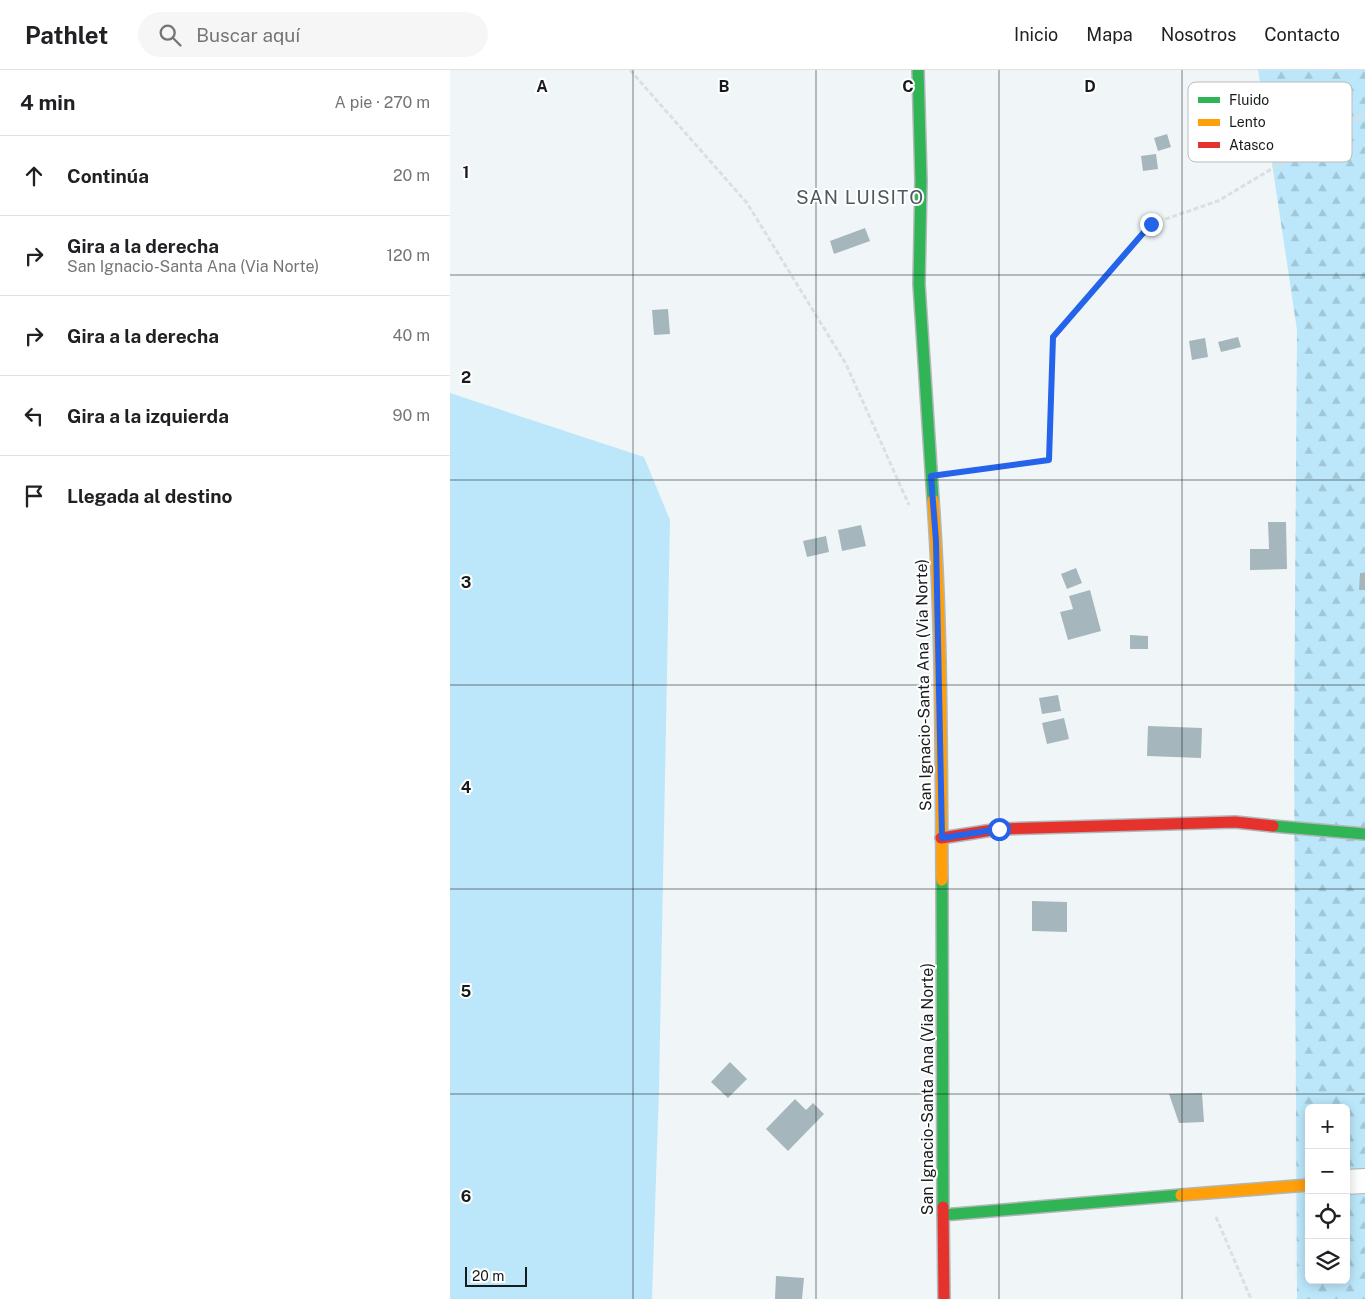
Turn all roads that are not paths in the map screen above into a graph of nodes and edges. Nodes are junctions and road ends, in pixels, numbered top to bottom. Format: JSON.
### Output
{"nodes":[{"id":1,"x":918,"y":70,"type":"edge"},
{"id":2,"x":1365,"y":834,"type":"edge"},
{"id":3,"x":942,"y":838,"type":"junction"},
{"id":4,"x":1365,"y":1181,"type":"edge"},
{"id":5,"x":1350,"y":1182,"type":"edge"},
{"id":6,"x":1305,"y":1185,"type":"edge"},
{"id":7,"x":943,"y":1215,"type":"junction"},
{"id":8,"x":944,"y":1299,"type":"edge"}],
"edges":[{"from":1,"to":3,"type":"main road","name":"San Ignacio-Santa Ana (Via Norte)"},
{"from":2,"to":3,"type":"main road"},
{"from":3,"to":7,"type":"main road","name":"San Ignacio-Santa Ana (Via Norte)"},
{"from":4,"to":5,"type":"street"},
{"from":6,"to":7,"type":"main road"},
{"from":7,"to":8,"type":"main road","name":"San Ignacio-Santa Ana (Via Norte)"}]}
